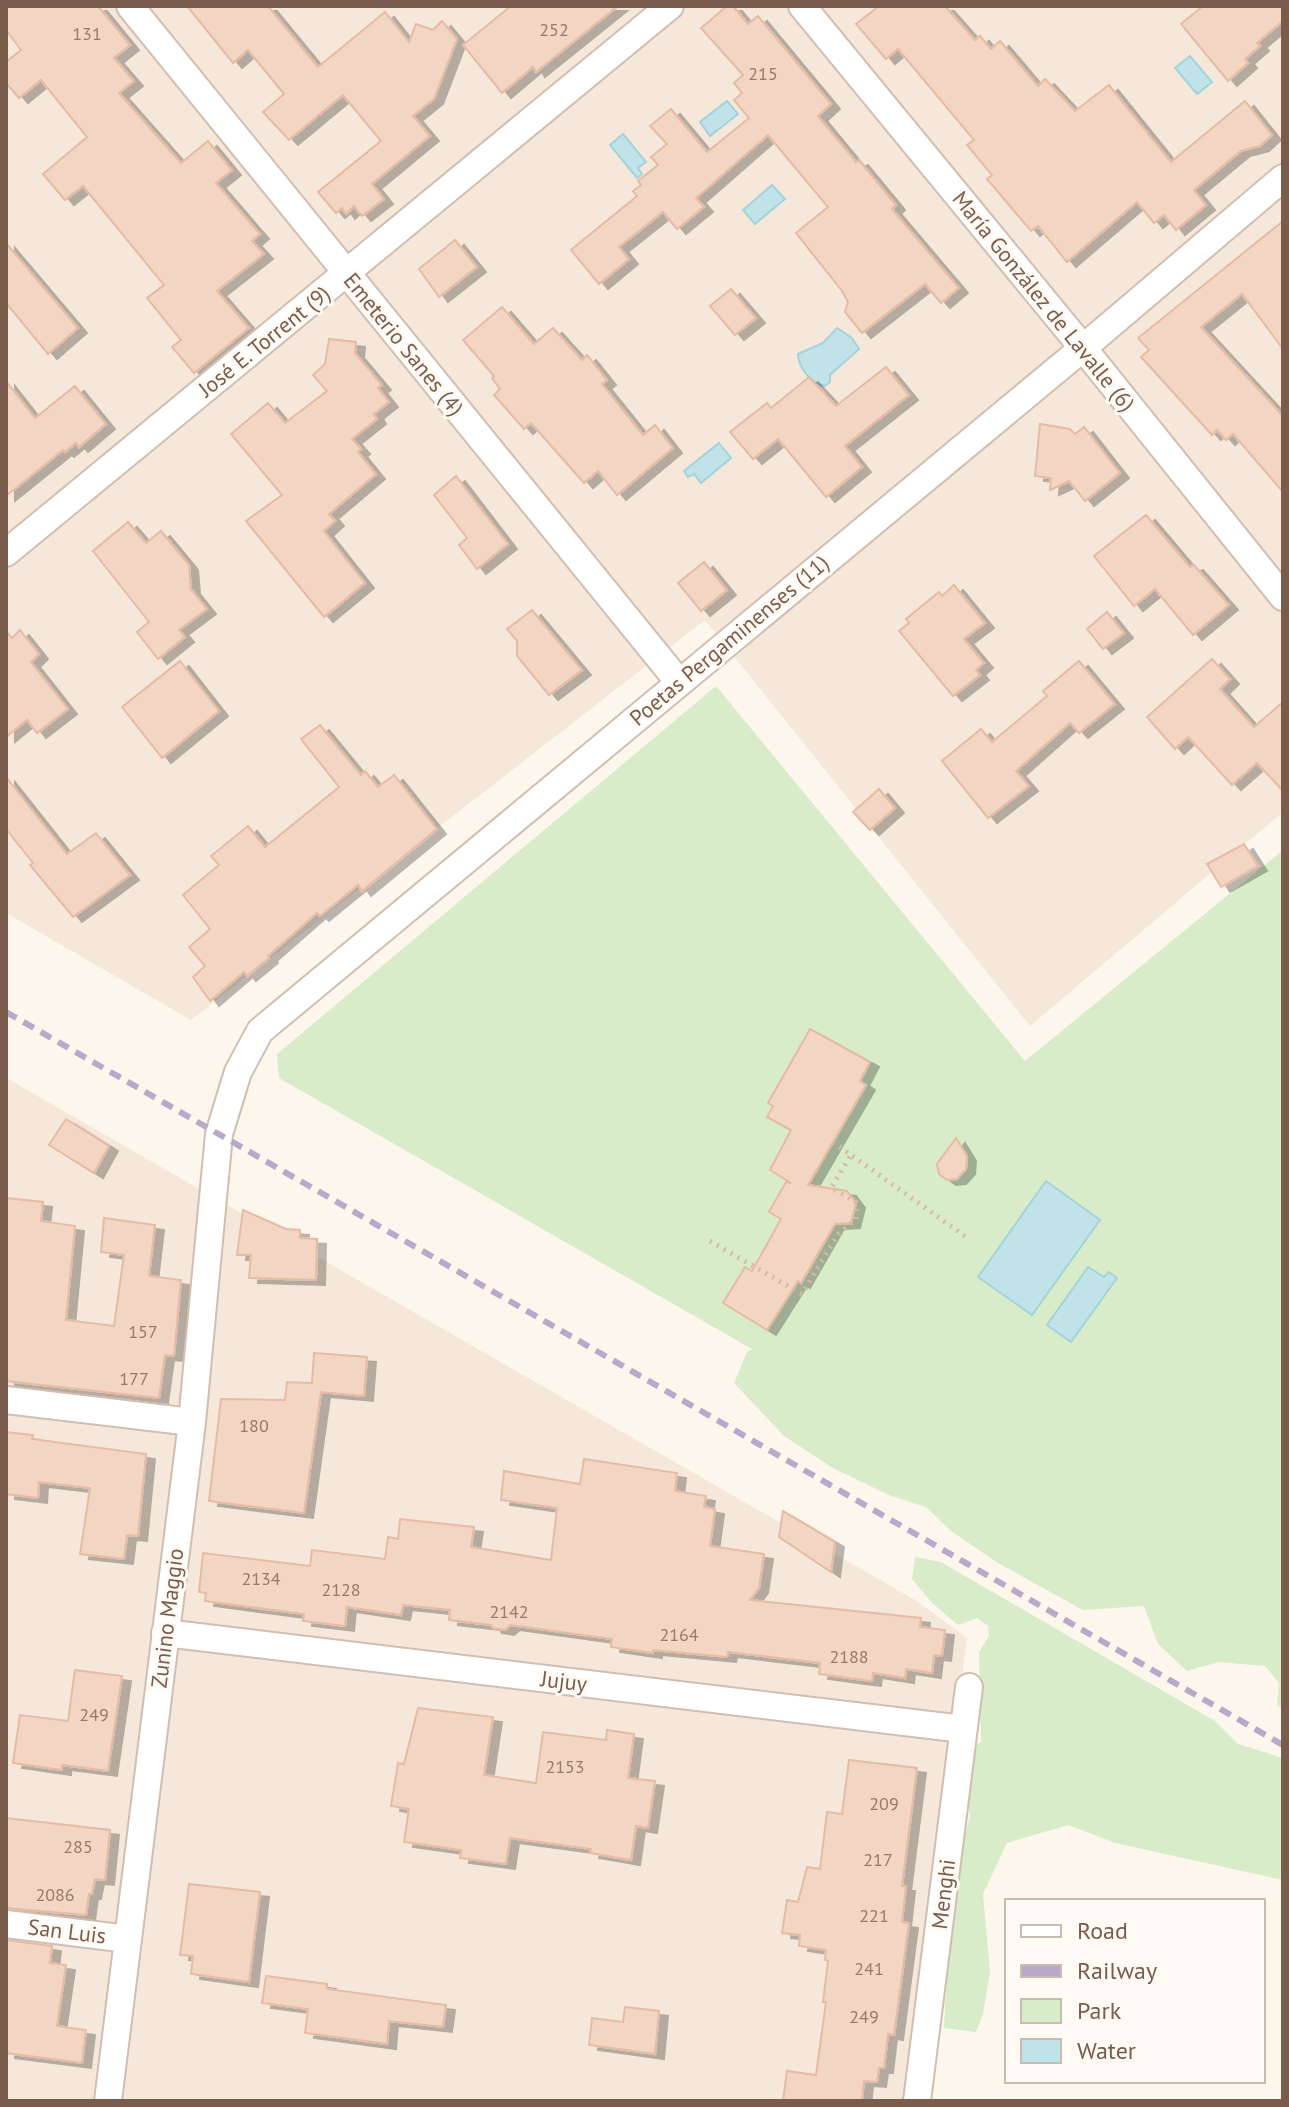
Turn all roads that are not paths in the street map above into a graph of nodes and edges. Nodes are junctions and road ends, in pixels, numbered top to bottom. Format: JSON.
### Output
{"nodes":[{"id":1,"x":130,"y":6,"type":"edge"},
{"id":2,"x":670,"y":6,"type":"edge"},
{"id":3,"x":802,"y":6,"type":"edge"},
{"id":4,"x":1283,"y":178,"type":"edge"},
{"id":5,"x":347,"y":273,"type":"junction"},
{"id":6,"x":1083,"y":348,"type":"junction"},
{"id":7,"x":6,"y":553,"type":"edge"},
{"id":8,"x":1283,"y":597,"type":"edge"},
{"id":9,"x":678,"y":681,"type":"junction"},
{"id":10,"x":219,"y":1134,"type":"joint"},
{"id":11,"x":6,"y":1400,"type":"edge"},
{"id":12,"x":192,"y":1422,"type":"junction"},
{"id":13,"x":165,"y":1633,"type":"junction"},
{"id":14,"x":969,"y":1687,"type":"dead end"},
{"id":15,"x":963,"y":1729,"type":"junction"},
{"id":16,"x":6,"y":1924,"type":"edge"},
{"id":17,"x":128,"y":1939,"type":"junction"},
{"id":18,"x":108,"y":2101,"type":"edge"},
{"id":19,"x":917,"y":2101,"type":"edge"}],
"edges":[{"from":1,"to":5,"type":"street","name":"Emeterio Sanes (4)"},
{"from":2,"to":5,"type":"street","name":"José E. Torrent (9)"},
{"from":3,"to":6,"type":"street","name":"María González de Lavalle (6)"},
{"from":4,"to":6,"type":"street","name":"Poetas Pergaminenses (11)"},
{"from":5,"to":7,"type":"street","name":"José E. Torrent (9)"},
{"from":5,"to":9,"type":"street","name":"Emeterio Sanes (4)"},
{"from":6,"to":8,"type":"street","name":"María González de Lavalle (6)"},
{"from":6,"to":9,"type":"street","name":"Poetas Pergaminenses (11)"},
{"from":9,"to":10,"type":"street","name":"Poetas Pergaminenses (11)"},
{"from":10,"to":12,"type":"street","name":"Zunino Maggio"},
{"from":11,"to":12,"type":"street"},
{"from":12,"to":13,"type":"street","name":"Zunino Maggio"},
{"from":13,"to":15,"type":"street","name":"Jujuy"},
{"from":13,"to":17,"type":"street","name":"Zunino Maggio"},
{"from":14,"to":15,"type":"street","name":"Menghi"},
{"from":15,"to":19,"type":"street","name":"Menghi"},
{"from":16,"to":17,"type":"street","name":"San Luis"},
{"from":17,"to":18,"type":"street","name":"Zunino Maggio"}]}
